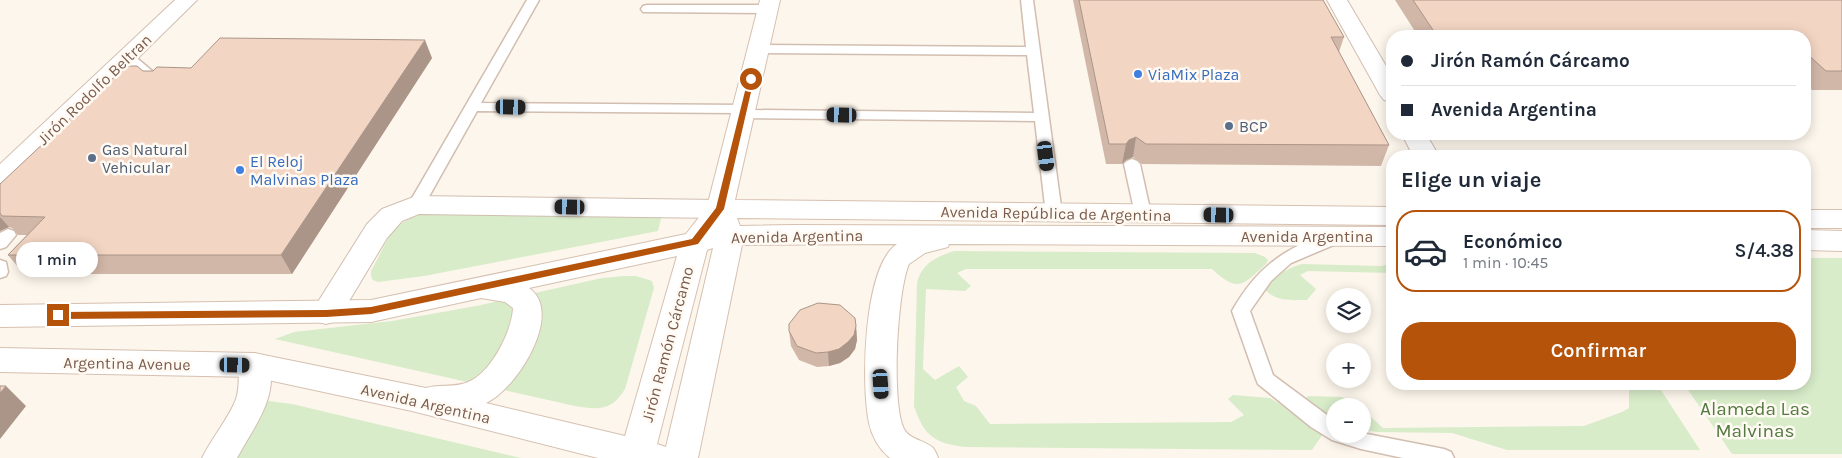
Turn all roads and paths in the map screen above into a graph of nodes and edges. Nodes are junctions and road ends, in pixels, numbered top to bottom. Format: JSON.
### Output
{"nodes":[{"id":1,"x":187,"y":0,"type":"edge"},
{"id":2,"x":533,"y":0,"type":"edge"},
{"id":3,"x":1027,"y":0,"type":"edge"},
{"id":4,"x":1337,"y":0,"type":"edge"},
{"id":5,"x":769,"y":5,"type":"edge"},
{"id":6,"x":647,"y":8,"type":"dead end"},
{"id":7,"x":758,"y":48,"type":"junction"},
{"id":8,"x":1033,"y":50,"type":"junction"},
{"id":9,"x":127,"y":57,"type":"junction"},
{"id":10,"x":159,"y":84,"type":"edge"},
{"id":11,"x":1386,"y":84,"type":"edge"},
{"id":12,"x":472,"y":107,"type":"junction"},
{"id":13,"x":743,"y":112,"type":"junction"},
{"id":14,"x":1042,"y":117,"type":"junction"},
{"id":15,"x":1132,"y":164,"type":"dead end"},
{"id":16,"x":0,"y":179,"type":"edge"},
{"id":17,"x":416,"y":205,"type":"junction"},
{"id":18,"x":1054,"y":214,"type":"junction"},
{"id":19,"x":1143,"y":214,"type":"junction"},
{"id":20,"x":1386,"y":216,"type":"edge"},
{"id":21,"x":1811,"y":219,"type":"edge"},
{"id":22,"x":1842,"y":219,"type":"edge"},
{"id":23,"x":725,"y":222,"type":"junction"},
{"id":24,"x":956,"y":236,"type":"junction"},
{"id":25,"x":1339,"y":236,"type":"junction"},
{"id":26,"x":1386,"y":237,"type":"edge"},
{"id":27,"x":1811,"y":240,"type":"edge"},
{"id":28,"x":1842,"y":241,"type":"edge"},
{"id":29,"x":695,"y":242,"type":"junction"},
{"id":30,"x":0,"y":266,"type":"edge"},
{"id":31,"x":0,"y":272,"type":"edge"},
{"id":32,"x":478,"y":288,"type":"junction"},
{"id":33,"x":326,"y":314,"type":"junction"},
{"id":34,"x":0,"y":316,"type":"edge"},
{"id":35,"x":0,"y":360,"type":"edge"},
{"id":36,"x":254,"y":365,"type":"junction"},
{"id":37,"x":412,"y":398,"type":"junction"},
{"id":38,"x":1326,"y":426,"type":"edge"},
{"id":39,"x":1366,"y":443,"type":"edge"},
{"id":40,"x":642,"y":457,"type":"edge"},
{"id":41,"x":219,"y":458,"type":"edge"},
{"id":42,"x":681,"y":458,"type":"edge"},
{"id":43,"x":921,"y":458,"type":"edge"},
{"id":44,"x":1444,"y":458,"type":"edge"}],
"edges":[{"from":1,"to":9,"type":"street","name":"Jirón Rodolfo Beltran"},
{"from":2,"to":12,"type":"lane"},
{"from":3,"to":8,"type":"lane"},
{"from":4,"to":11,"type":"street"},
{"from":5,"to":6,"type":"lane"},
{"from":5,"to":7,"type":"street"},
{"from":7,"to":8,"type":"lane"},
{"from":7,"to":13,"type":"street"},
{"from":8,"to":14,"type":"lane"},
{"from":9,"to":10,"type":"lane"},
{"from":9,"to":16,"type":"street","name":"Jirón Rodolfo Beltran"},
{"from":12,"to":13,"type":"lane"},
{"from":12,"to":17,"type":"lane"},
{"from":13,"to":14,"type":"lane"},
{"from":13,"to":23,"type":"street"},
{"from":14,"to":18,"type":"lane"},
{"from":15,"to":19,"type":"lane"},
{"from":17,"to":23,"type":"street"},
{"from":17,"to":33,"type":"street"},
{"from":18,"to":19,"type":"street","name":"Avenida República de Argentina"},
{"from":18,"to":23,"type":"street","name":"Avenida República de Argentina"},
{"from":19,"to":20,"type":"street","name":"Avenida República de Argentina"},
{"from":21,"to":22,"type":"street"},
{"from":23,"to":24,"type":"street","name":"Avenida Argentina"},
{"from":23,"to":29,"type":"street","name":"Avenida Argentina"},
{"from":23,"to":42,"type":"street"},
{"from":24,"to":25,"type":"street","name":"Avenida Argentina"},
{"from":24,"to":43,"type":"street"},
{"from":25,"to":26,"type":"street","name":"Avenida Argentina"},
{"from":25,"to":38,"type":"lane"},
{"from":27,"to":28,"type":"street"},
{"from":29,"to":32,"type":"street","name":"Avenida Argentina"},
{"from":29,"to":40,"type":"street","name":"Jirón Ramón Cárcamo"},
{"from":30,"to":31,"type":"lane"},
{"from":32,"to":33,"type":"street","name":"Avenida Argentina"},
{"from":32,"to":37,"type":"street"},
{"from":33,"to":34,"type":"street","name":"Avenida Argentina"},
{"from":35,"to":36,"type":"street","name":"Argentina Avenue"},
{"from":36,"to":37,"type":"street","name":"Avenida Argentina"},
{"from":36,"to":41,"type":"street"},
{"from":37,"to":40,"type":"street","name":"Avenida Argentina"},
{"from":39,"to":44,"type":"lane"}]}
